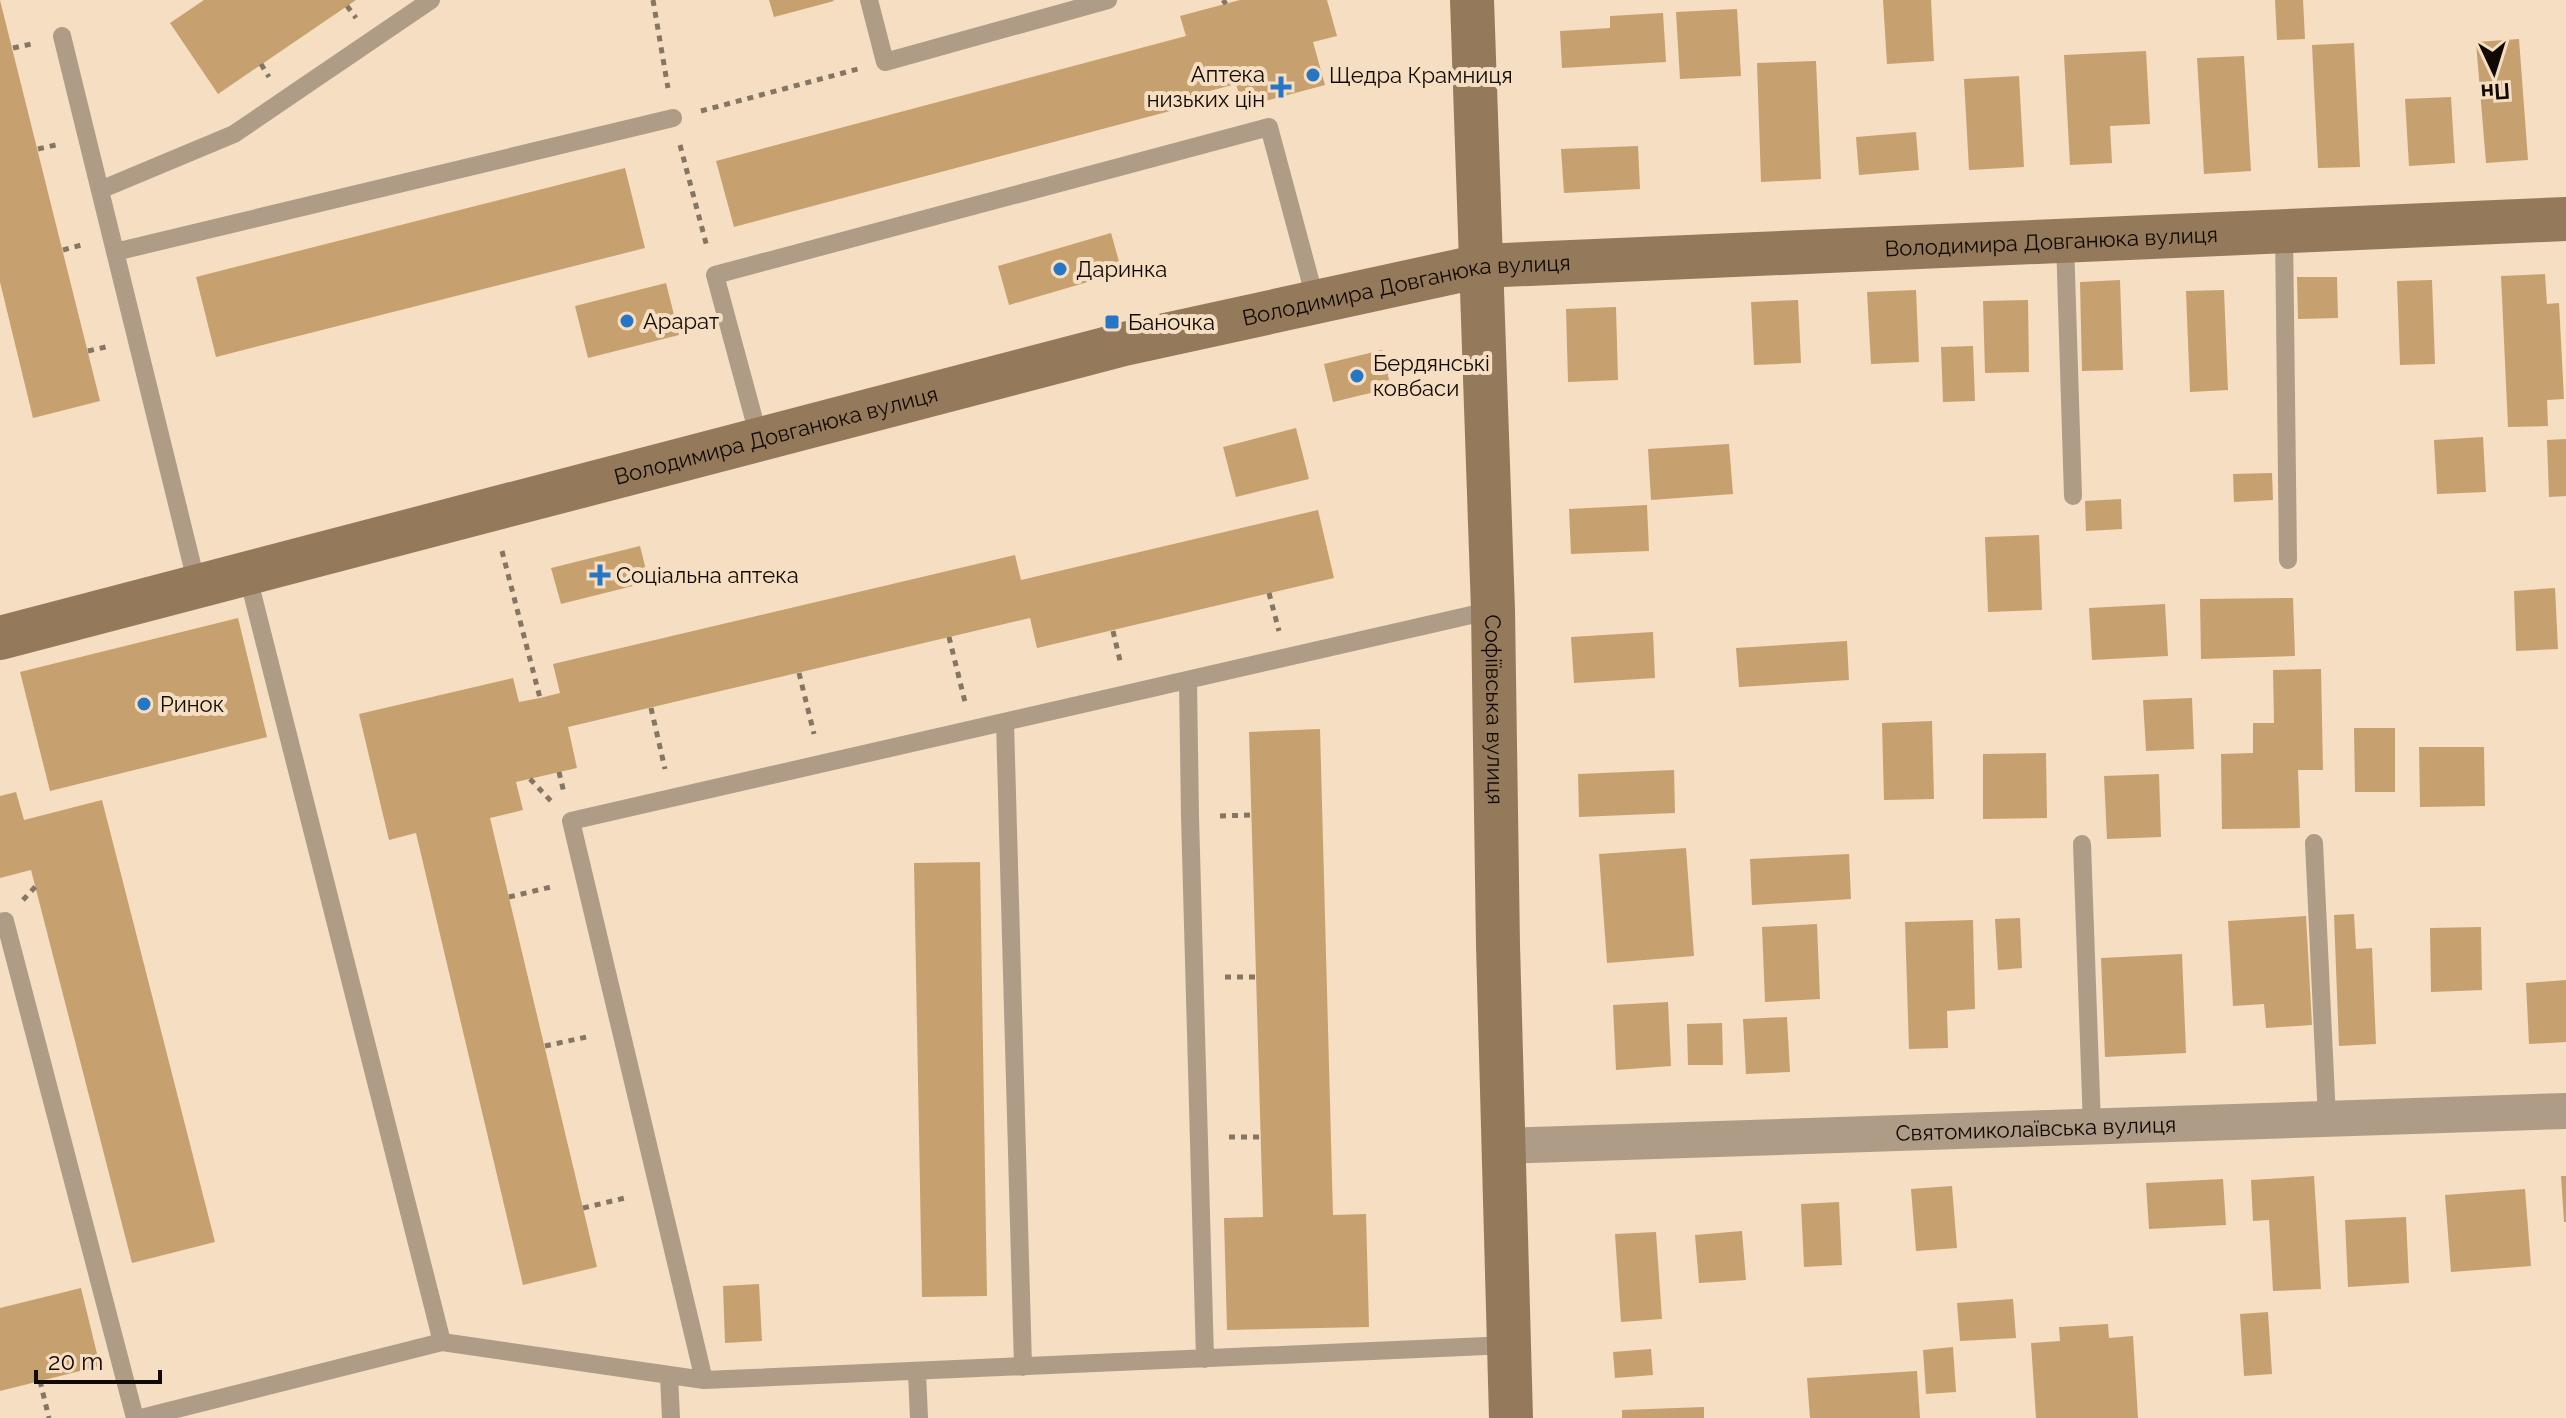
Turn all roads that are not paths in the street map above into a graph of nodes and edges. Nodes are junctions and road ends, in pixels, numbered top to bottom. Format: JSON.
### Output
{"nodes":[{"id":1,"x":431,"y":0,"type":"edge"},
{"id":2,"x":869,"y":0,"type":"edge"},
{"id":3,"x":1108,"y":0,"type":"edge"},
{"id":4,"x":1472,"y":0,"type":"edge"},
{"id":5,"x":62,"y":36,"type":"dead end"},
{"id":6,"x":673,"y":118,"type":"road end"},
{"id":7,"x":100,"y":190,"type":"junction"},
{"id":8,"x":2566,"y":219,"type":"edge"},
{"id":9,"x":2284,"y":231,"type":"junction"},
{"id":10,"x":2065,"y":241,"type":"junction"},
{"id":11,"x":115,"y":252,"type":"junction"},
{"id":12,"x":1481,"y":266,"type":"junction"},
{"id":13,"x":1316,"y":302,"type":"junction"},
{"id":14,"x":759,"y":438,"type":"junction"},
{"id":15,"x":2073,"y":496,"type":"dead end"},
{"id":16,"x":2288,"y":560,"type":"dead end"},
{"id":17,"x":247,"y":573,"type":"junction"},
{"id":18,"x":197,"y":585,"type":"junction"},
{"id":19,"x":1493,"y":610,"type":"junction"},
{"id":20,"x":0,"y":638,"type":"edge"},
{"id":21,"x":1188,"y":680,"type":"junction"},
{"id":22,"x":1005,"y":722,"type":"junction"},
{"id":23,"x":2314,"y":843,"type":"dead end"},
{"id":24,"x":2082,"y":844,"type":"dead end"},
{"id":25,"x":0,"y":922,"type":"edge"},
{"id":26,"x":2566,"y":1111,"type":"edge"},
{"id":27,"x":2327,"y":1119,"type":"junction"},
{"id":28,"x":2092,"y":1126,"type":"junction"},
{"id":29,"x":1504,"y":1146,"type":"junction"},
{"id":30,"x":442,"y":1342,"type":"junction"},
{"id":31,"x":1509,"y":1345,"type":"junction"},
{"id":32,"x":1205,"y":1359,"type":"junction"},
{"id":33,"x":1023,"y":1367,"type":"junction"},
{"id":34,"x":917,"y":1372,"type":"junction"},
{"id":35,"x":669,"y":1376,"type":"junction"},
{"id":36,"x":704,"y":1380,"type":"junction"},
{"id":37,"x":138,"y":1418,"type":"edge"},
{"id":38,"x":671,"y":1418,"type":"edge"},
{"id":39,"x":919,"y":1418,"type":"edge"},
{"id":40,"x":1511,"y":1418,"type":"edge"}],
"edges":[{"from":1,"to":7,"type":"lane"},
{"from":2,"to":3,"type":"lane"},
{"from":4,"to":12,"type":"main road","name":"Софіївська вулиця"},
{"from":5,"to":7,"type":"lane"},
{"from":6,"to":11,"type":"lane"},
{"from":7,"to":11,"type":"lane"},
{"from":8,"to":9,"type":"main road","name":"Володимира Довганюка вулиця"},
{"from":9,"to":10,"type":"main road","name":"Володимира Довганюка вулиця"},
{"from":9,"to":16,"type":"lane"},
{"from":10,"to":12,"type":"main road","name":"Володимира Довганюка вулиця"},
{"from":10,"to":15,"type":"lane"},
{"from":11,"to":18,"type":"lane"},
{"from":12,"to":13,"type":"main road","name":"Володимира Довганюка вулиця"},
{"from":12,"to":19,"type":"main road","name":"Софіївська вулиця"},
{"from":13,"to":14,"type":"main road","name":"Володимира Довганюка вулиця"},
{"from":13,"to":14,"type":"lane"},
{"from":14,"to":17,"type":"main road","name":"Володимира Довганюка вулиця"},
{"from":17,"to":18,"type":"main road","name":"Володимира Довганюка вулиця"},
{"from":17,"to":30,"type":"lane"},
{"from":18,"to":20,"type":"main road","name":"Володимира Довганюка вулиця"},
{"from":19,"to":21,"type":"lane"},
{"from":19,"to":29,"type":"main road","name":"Софіївська вулиця"},
{"from":21,"to":22,"type":"lane"},
{"from":21,"to":32,"type":"lane"},
{"from":22,"to":33,"type":"lane"},
{"from":22,"to":36,"type":"lane"},
{"from":23,"to":27,"type":"lane"},
{"from":24,"to":28,"type":"lane"},
{"from":25,"to":37,"type":"lane"},
{"from":26,"to":27,"type":"street","name":"Святомиколаївська вулиця"},
{"from":27,"to":28,"type":"street","name":"Святомиколаївська вулиця"},
{"from":28,"to":29,"type":"street","name":"Святомиколаївська вулиця"},
{"from":29,"to":31,"type":"main road","name":"Софіївська вулиця"},
{"from":30,"to":35,"type":"lane"},
{"from":30,"to":37,"type":"lane"},
{"from":31,"to":32,"type":"lane"},
{"from":31,"to":40,"type":"main road","name":"Софіївська вулиця"},
{"from":32,"to":33,"type":"lane"},
{"from":33,"to":34,"type":"lane"},
{"from":34,"to":36,"type":"lane"},
{"from":34,"to":39,"type":"lane"},
{"from":35,"to":36,"type":"lane"},
{"from":35,"to":38,"type":"lane"}]}
